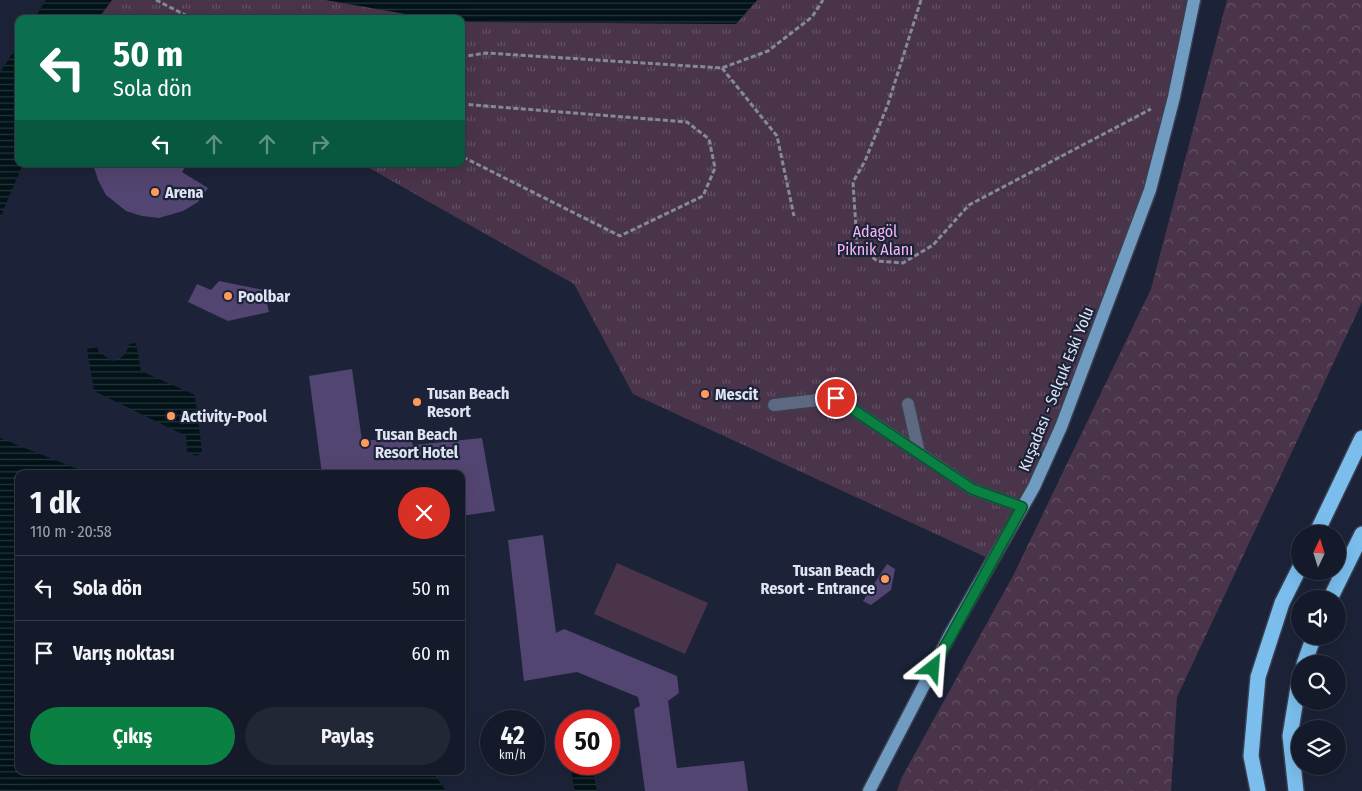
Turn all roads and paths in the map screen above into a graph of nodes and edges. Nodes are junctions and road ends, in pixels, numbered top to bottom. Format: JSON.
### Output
{"nodes":[{"id":1,"x":156,"y":0,"type":"edge"},
{"id":2,"x":823,"y":0,"type":"edge"},
{"id":3,"x":921,"y":0,"type":"edge"},
{"id":4,"x":1194,"y":0,"type":"edge"},
{"id":5,"x":185,"y":15,"type":"edge"},
{"id":6,"x":465,"y":56,"type":"edge"},
{"id":7,"x":722,"y":68,"type":"junction"},
{"id":8,"x":1174,"y":97,"type":"junction"},
{"id":9,"x":465,"y":104,"type":"edge"},
{"id":10,"x":465,"y":158,"type":"edge"},
{"id":11,"x":794,"y":216,"type":"dead end"},
{"id":12,"x":908,"y":404,"type":"dead end"},
{"id":13,"x":774,"y":405,"type":"dead end"},
{"id":14,"x":1362,"y":438,"type":"edge"},
{"id":15,"x":918,"y":452,"type":"junction"},
{"id":16,"x":1022,"y":507,"type":"junction"},
{"id":17,"x":1320,"y":525,"type":"edge"},
{"id":18,"x":1362,"y":534,"type":"edge"},
{"id":19,"x":1294,"y":580,"type":"edge"},
{"id":20,"x":1334,"y":590,"type":"edge"},
{"id":21,"x":1294,"y":710,"type":"edge"},
{"id":22,"x":869,"y":791,"type":"edge"},
{"id":23,"x":1258,"y":791,"type":"edge"},
{"id":24,"x":1296,"y":791,"type":"edge"}],
"edges":[{"from":1,"to":5,"type":"path"},
{"from":2,"to":7,"type":"path"},
{"from":3,"to":8,"type":"path"},
{"from":4,"to":8,"type":"main road","name":"Kuşadası - Selçuk Eski Yolu"},
{"from":6,"to":7,"type":"path"},
{"from":7,"to":11,"type":"path"},
{"from":8,"to":16,"type":"main road","name":"Kuşadası - Selçuk Eski Yolu"},
{"from":9,"to":10,"type":"path"},
{"from":12,"to":15,"type":"lane"},
{"from":13,"to":15,"type":"lane"},
{"from":14,"to":17,"type":"highway"},
{"from":15,"to":16,"type":"lane"},
{"from":16,"to":22,"type":"main road","name":"Kuşadası - Selçuk Eski Yolu"},
{"from":18,"to":20,"type":"highway"},
{"from":19,"to":23,"type":"highway"},
{"from":21,"to":24,"type":"highway"}]}
